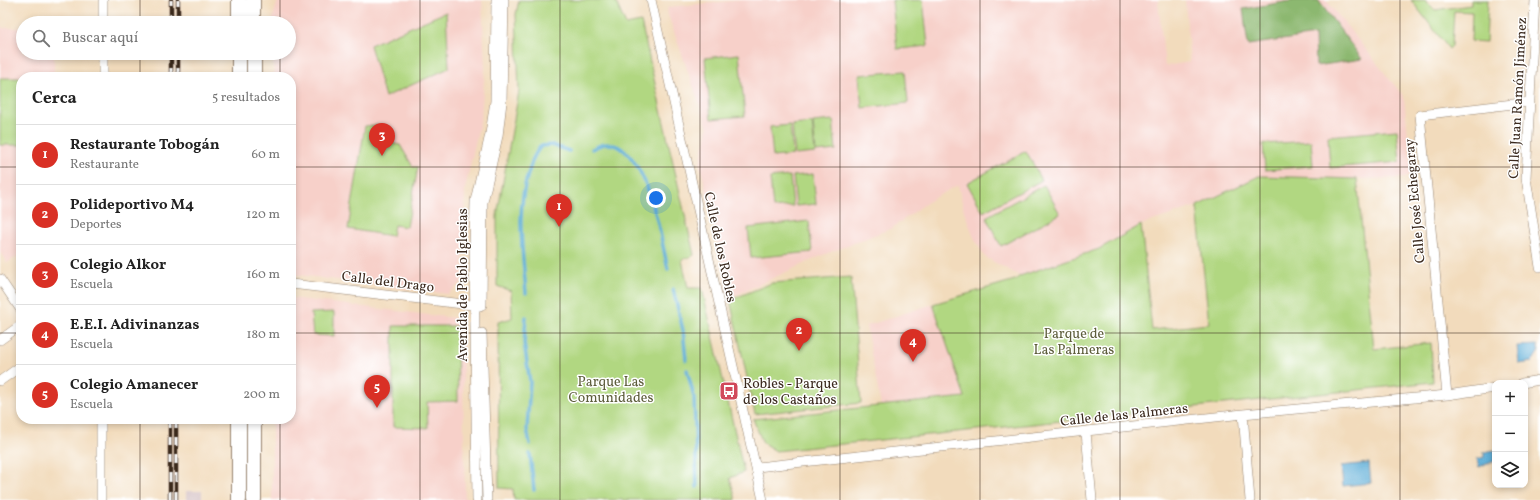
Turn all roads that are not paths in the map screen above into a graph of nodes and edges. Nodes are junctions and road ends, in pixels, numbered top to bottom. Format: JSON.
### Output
{"nodes":[{"id":1,"x":103,"y":0,"type":"edge"},
{"id":2,"x":239,"y":0,"type":"edge"},
{"id":3,"x":253,"y":0,"type":"edge"},
{"id":4,"x":496,"y":0,"type":"edge"},
{"id":5,"x":504,"y":0,"type":"edge"},
{"id":6,"x":651,"y":0,"type":"edge"},
{"id":7,"x":1535,"y":0,"type":"edge"},
{"id":8,"x":103,"y":16,"type":"edge"},
{"id":9,"x":239,"y":16,"type":"edge"},
{"id":10,"x":254,"y":16,"type":"edge"},
{"id":11,"x":103,"y":60,"type":"edge"},
{"id":12,"x":239,"y":60,"type":"edge"},
{"id":13,"x":254,"y":60,"type":"edge"},
{"id":14,"x":103,"y":72,"type":"edge"},
{"id":15,"x":239,"y":72,"type":"edge"},
{"id":16,"x":254,"y":72,"type":"edge"},
{"id":17,"x":1530,"y":102,"type":"junction"},
{"id":18,"x":1540,"y":267,"type":"edge"},
{"id":19,"x":0,"y":279,"type":"edge"},
{"id":20,"x":296,"y":285,"type":"edge"},
{"id":21,"x":16,"y":303,"type":"edge"},
{"id":22,"x":479,"y":306,"type":"junction"},
{"id":23,"x":16,"y":329,"type":"edge"},
{"id":24,"x":0,"y":340,"type":"edge"},
{"id":25,"x":16,"y":370,"type":"edge"},
{"id":26,"x":1540,"y":380,"type":"edge"},
{"id":27,"x":0,"y":381,"type":"edge"},
{"id":28,"x":1528,"y":382,"type":"edge"},
{"id":29,"x":1492,"y":388,"type":"edge"},
{"id":30,"x":1447,"y":395,"type":"junction"},
{"id":31,"x":1243,"y":414,"type":"junction"},
{"id":32,"x":101,"y":424,"type":"edge"},
{"id":33,"x":239,"y":424,"type":"edge"},
{"id":34,"x":254,"y":424,"type":"edge"},
{"id":35,"x":1086,"y":432,"type":"junction"},
{"id":36,"x":757,"y":467,"type":"junction"},
{"id":37,"x":101,"y":500,"type":"edge"},
{"id":38,"x":239,"y":500,"type":"edge"},
{"id":39,"x":254,"y":500,"type":"edge"},
{"id":40,"x":477,"y":500,"type":"edge"},
{"id":41,"x":487,"y":500,"type":"edge"},
{"id":42,"x":763,"y":500,"type":"edge"},
{"id":43,"x":1092,"y":500,"type":"edge"},
{"id":44,"x":1250,"y":500,"type":"edge"}],
"edges":[{"from":1,"to":8,"type":"street"},
{"from":2,"to":9,"type":"main road"},
{"from":3,"to":10,"type":"main road"},
{"from":4,"to":22,"type":"street","name":"Avenida de Pablo Iglesias"},
{"from":5,"to":22,"type":"street","name":"Avenida de Pablo Iglesias"},
{"from":6,"to":36,"type":"street","name":"Calle de los Robles"},
{"from":7,"to":17,"type":"street","name":"Calle Juan Ramón Jiménez"},
{"from":11,"to":14,"type":"street"},
{"from":12,"to":15,"type":"main road"},
{"from":13,"to":16,"type":"main road"},
{"from":17,"to":18,"type":"street","name":"Calle Juan Ramón Jiménez"},
{"from":17,"to":30,"type":"street","name":"Calle José Echegaray"},
{"from":19,"to":21,"type":"street"},
{"from":20,"to":22,"type":"street","name":"Calle del Drago"},
{"from":22,"to":40,"type":"street","name":"Avenida de Pablo Iglesias"},
{"from":22,"to":41,"type":"street","name":"Avenida de Pablo Iglesias"},
{"from":23,"to":24,"type":"street"},
{"from":25,"to":27,"type":"street"},
{"from":26,"to":28,"type":"street"},
{"from":29,"to":30,"type":"street","name":"Calle de las Palmeras"},
{"from":30,"to":31,"type":"street","name":"Calle de las Palmeras"},
{"from":31,"to":35,"type":"street","name":"Calle de las Palmeras"},
{"from":31,"to":44,"type":"street"},
{"from":32,"to":37,"type":"street"},
{"from":33,"to":38,"type":"main road"},
{"from":34,"to":39,"type":"main road"},
{"from":35,"to":36,"type":"street","name":"Calle de las Palmeras"},
{"from":35,"to":43,"type":"street"},
{"from":36,"to":42,"type":"street","name":"Calle de los Robles"}]}
